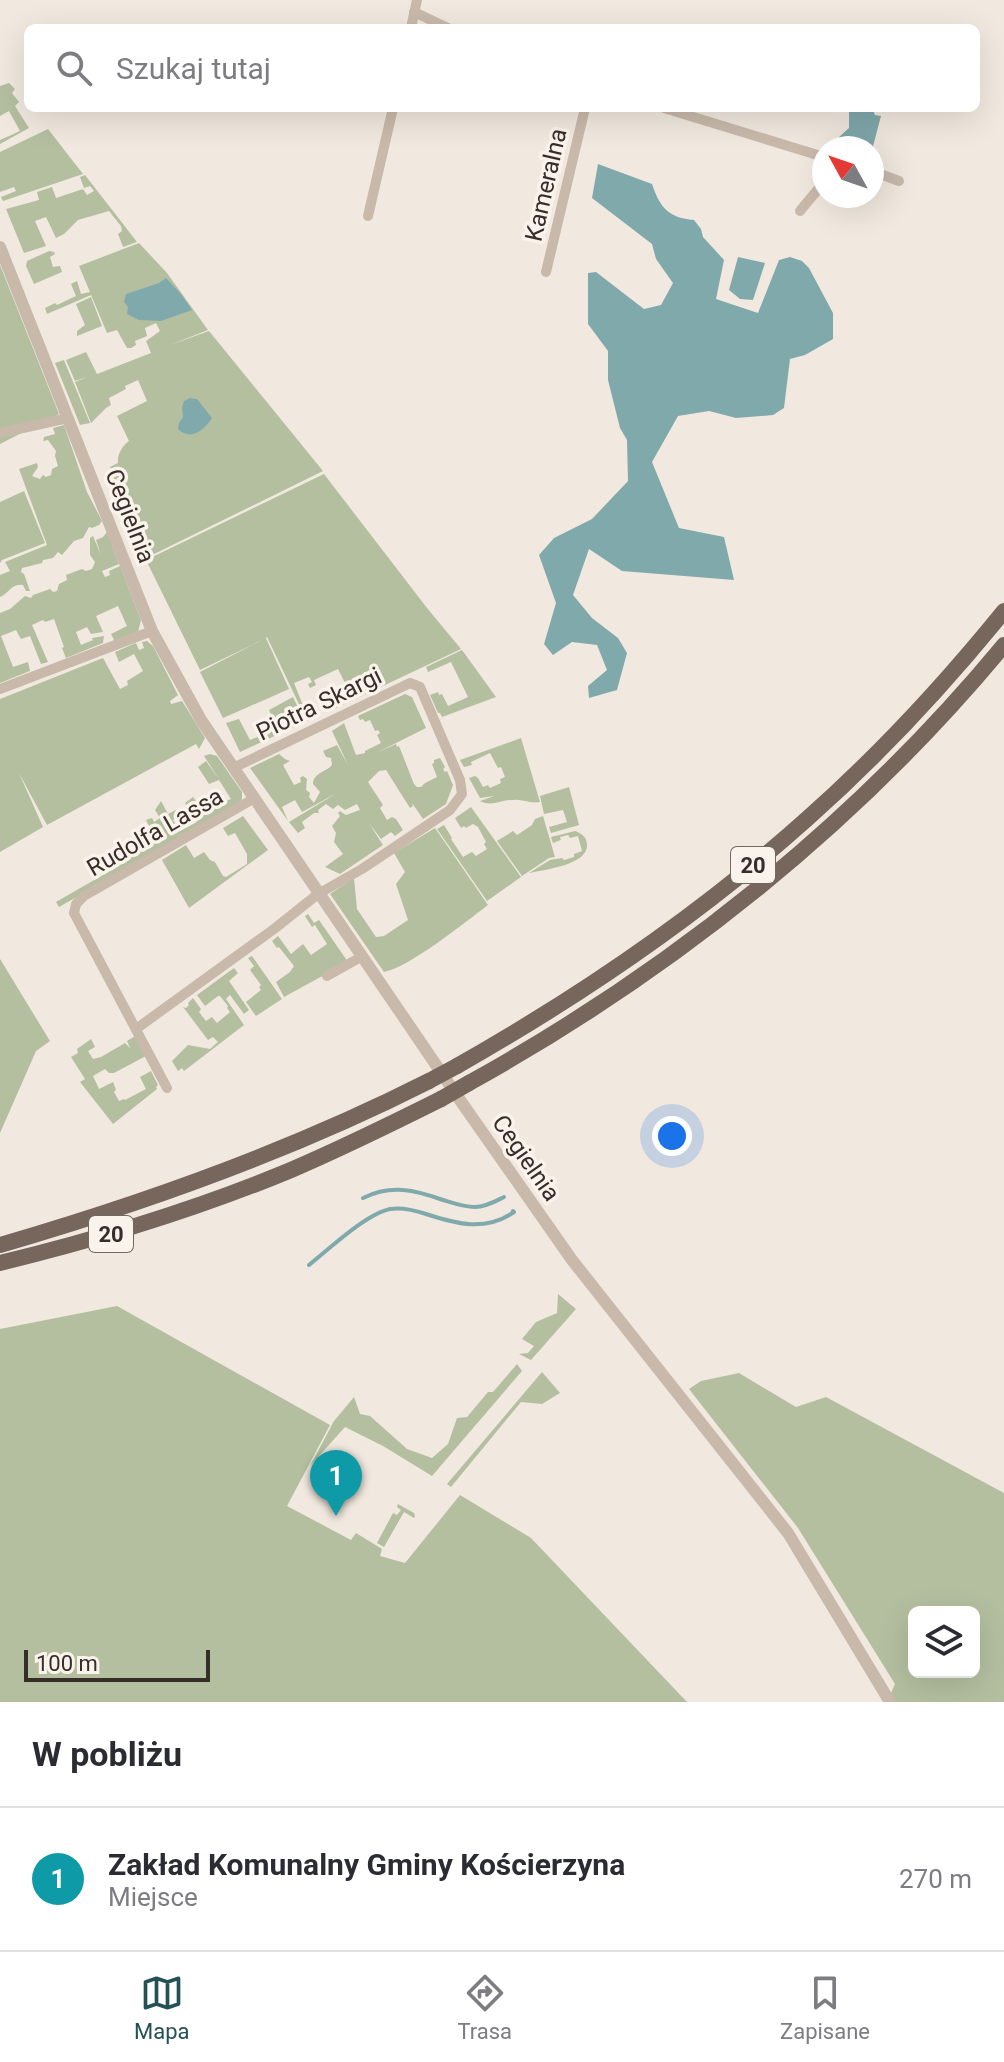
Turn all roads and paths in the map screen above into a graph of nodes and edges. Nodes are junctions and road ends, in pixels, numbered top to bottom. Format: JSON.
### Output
{"nodes":[{"id":1,"x":417,"y":0,"type":"edge"},
{"id":2,"x":414,"y":12,"type":"junction"},
{"id":3,"x":412,"y":24,"type":"edge"},
{"id":4,"x":440,"y":24,"type":"edge"},
{"id":5,"x":392,"y":112,"type":"edge"},
{"id":6,"x":584,"y":112,"type":"edge"},
{"id":7,"x":677,"y":112,"type":"edge"},
{"id":8,"x":812,"y":153,"type":"edge"},
{"id":9,"x":884,"y":175,"type":"edge"},
{"id":10,"x":899,"y":181,"type":"dead end"},
{"id":11,"x":812,"y":196,"type":"edge"},
{"id":12,"x":800,"y":211,"type":"dead end"},
{"id":13,"x":368,"y":216,"type":"dead end"},
{"id":14,"x":0,"y":247,"type":"edge"},
{"id":15,"x":546,"y":272,"type":"dead end"},
{"id":16,"x":68,"y":418,"type":"junction"},
{"id":17,"x":1,"y":433,"type":"edge"},
{"id":18,"x":1004,"y":611,"type":"edge"},
{"id":19,"x":152,"y":631,"type":"junction"},
{"id":20,"x":1004,"y":645,"type":"edge"},
{"id":21,"x":0,"y":689,"type":"edge"},
{"id":22,"x":233,"y":768,"type":"junction"},
{"id":23,"x":253,"y":799,"type":"junction"},
{"id":24,"x":318,"y":894,"type":"junction"},
{"id":25,"x":361,"y":957,"type":"junction"},
{"id":26,"x":327,"y":976,"type":"dead end"},
{"id":27,"x":136,"y":1029,"type":"junction"},
{"id":28,"x":167,"y":1088,"type":"dead end"},
{"id":29,"x":0,"y":1245,"type":"edge"},
{"id":30,"x":0,"y":1263,"type":"edge"},
{"id":31,"x":888,"y":1699,"type":"edge"}],
"edges":[{"from":1,"to":2,"type":"street"},
{"from":2,"to":3,"type":"street"},
{"from":2,"to":4,"type":"street"},
{"from":5,"to":13,"type":"street"},
{"from":6,"to":15,"type":"street","name":"Kameralna"},
{"from":7,"to":8,"type":"street"},
{"from":9,"to":10,"type":"street"},
{"from":11,"to":12,"type":"street"},
{"from":14,"to":16,"type":"street","name":"Cegielnia"},
{"from":16,"to":17,"type":"street"},
{"from":16,"to":19,"type":"street","name":"Cegielnia"},
{"from":18,"to":29,"type":"main road","number":"20","bridge":true},
{"from":19,"to":21,"type":"street"},
{"from":19,"to":22,"type":"street","name":"Cegielnia"},
{"from":20,"to":30,"type":"main road","number":"20","bridge":true},
{"from":22,"to":23,"type":"street","name":"Cegielnia"},
{"from":22,"to":24,"type":"street","name":"Piotra Skargi"},
{"from":23,"to":24,"type":"street","name":"Cegielnia"},
{"from":23,"to":27,"type":"street","name":"Rudolfa Lassa"},
{"from":24,"to":25,"type":"street","name":"Cegielnia"},
{"from":24,"to":27,"type":"street"},
{"from":25,"to":26,"type":"street"},
{"from":25,"to":31,"type":"street","name":"Cegielnia"},
{"from":27,"to":28,"type":"street","name":"Rudolfa Lassa"}]}
